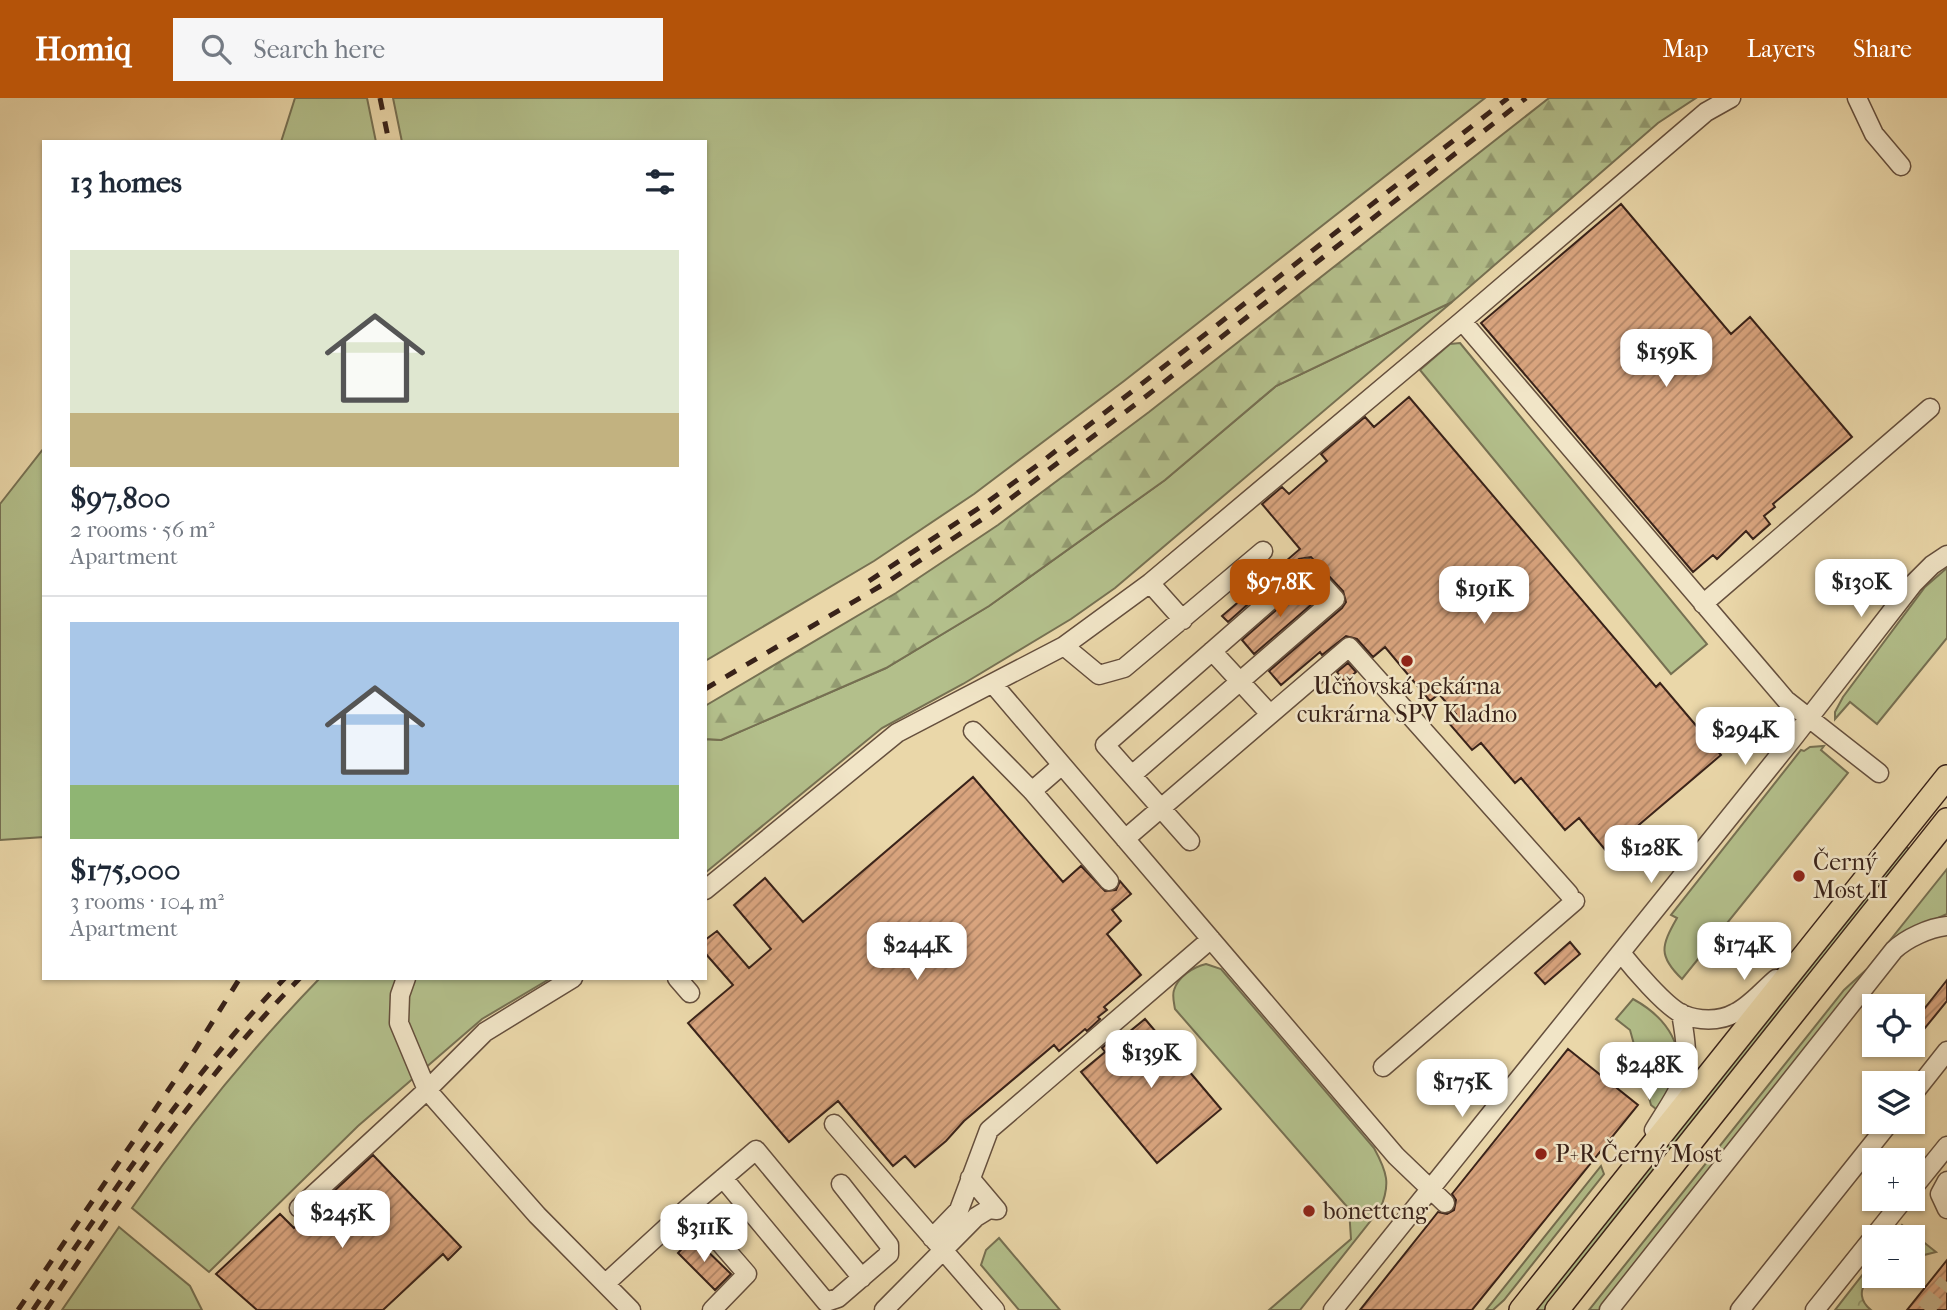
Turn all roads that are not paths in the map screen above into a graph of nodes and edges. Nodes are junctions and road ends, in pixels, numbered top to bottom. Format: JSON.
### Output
{"nodes":[{"id":1,"x":1731,"y":98,"type":"edge"},
{"id":2,"x":1857,"y":98,"type":"edge"},
{"id":3,"x":1901,"y":166,"type":"dead end"},
{"id":4,"x":1462,"y":321,"type":"junction"},
{"id":5,"x":1930,"y":408,"type":"dead end"},
{"id":6,"x":1263,"y":551,"type":"dead end"},
{"id":7,"x":1947,"y":555,"type":"edge"},
{"id":8,"x":1150,"y":583,"type":"junction"},
{"id":9,"x":1703,"y":604,"type":"junction"},
{"id":10,"x":1183,"y":620,"type":"junction"},
{"id":11,"x":1064,"y":646,"type":"junction"},
{"id":12,"x":1212,"y":651,"type":"junction"},
{"id":13,"x":1240,"y":681,"type":"junction"},
{"id":14,"x":993,"y":684,"type":"junction"},
{"id":15,"x":1270,"y":714,"type":"junction"},
{"id":16,"x":1809,"y":719,"type":"junction"},
{"id":17,"x":973,"y":731,"type":"dead end"},
{"id":18,"x":1062,"y":765,"type":"junction"},
{"id":19,"x":1879,"y":773,"type":"dead end"},
{"id":20,"x":1132,"y":775,"type":"junction"},
{"id":21,"x":1947,"y":776,"type":"edge"},
{"id":22,"x":1032,"y":791,"type":"junction"},
{"id":23,"x":1162,"y":807,"type":"junction"},
{"id":24,"x":1947,"y":820,"type":"edge"},
{"id":25,"x":1947,"y":831,"type":"edge"},
{"id":26,"x":1125,"y":839,"type":"junction"},
{"id":27,"x":1190,"y":841,"type":"dead end"},
{"id":28,"x":1925,"y":846,"type":"junction"},
{"id":29,"x":1109,"y":881,"type":"dead end"},
{"id":30,"x":707,"y":888,"type":"edge"},
{"id":31,"x":1947,"y":926,"type":"edge"},
{"id":32,"x":1211,"y":939,"type":"junction"},
{"id":33,"x":1620,"y":953,"type":"junction"},
{"id":34,"x":1805,"y":954,"type":"junction"},
{"id":35,"x":405,"y":980,"type":"edge"},
{"id":36,"x":570,"y":980,"type":"edge"},
{"id":37,"x":679,"y":980,"type":"edge"},
{"id":38,"x":690,"y":993,"type":"dead end"},
{"id":39,"x":1681,"y":1013,"type":"junction"},
{"id":40,"x":1947,"y":1051,"type":"edge"},
{"id":41,"x":1383,"y":1067,"type":"dead end"},
{"id":42,"x":1925,"y":1079,"type":"edge"},
{"id":43,"x":427,"y":1090,"type":"junction"},
{"id":44,"x":834,"y":1124,"type":"dead end"},
{"id":45,"x":1880,"y":1134,"type":"edge"},
{"id":46,"x":1947,"y":1146,"type":"edge"},
{"id":47,"x":1925,"y":1173,"type":"edge"},
{"id":48,"x":723,"y":1178,"type":"junction"},
{"id":49,"x":970,"y":1178,"type":"junction"},
{"id":50,"x":1947,"y":1181,"type":"edge"},
{"id":51,"x":841,"y":1184,"type":"dead end"},
{"id":52,"x":1618,"y":1188,"type":"junction"},
{"id":53,"x":1430,"y":1189,"type":"junction"},
{"id":54,"x":1445,"y":1203,"type":"dead end"},
{"id":55,"x":689,"y":1207,"type":"junction"},
{"id":56,"x":299,"y":1208,"type":"dead end"},
{"id":57,"x":1947,"y":1209,"type":"edge"},
{"id":58,"x":1894,"y":1211,"type":"edge"},
{"id":59,"x":938,"y":1245,"type":"junction"},
{"id":60,"x":862,"y":1278,"type":"junction"},
{"id":61,"x":606,"y":1283,"type":"junction"},
{"id":62,"x":631,"y":1310,"type":"edge"},
{"id":63,"x":712,"y":1310,"type":"edge"},
{"id":64,"x":884,"y":1310,"type":"edge"},
{"id":65,"x":995,"y":1310,"type":"edge"},
{"id":66,"x":1333,"y":1310,"type":"edge"},
{"id":67,"x":1521,"y":1310,"type":"edge"},
{"id":68,"x":1557,"y":1310,"type":"edge"},
{"id":69,"x":1609,"y":1310,"type":"edge"},
{"id":70,"x":1740,"y":1310,"type":"edge"},
{"id":71,"x":1815,"y":1310,"type":"edge"}],
"edges":[{"from":1,"to":4,"type":"street"},
{"from":2,"to":3,"type":"street"},
{"from":4,"to":8,"type":"street"},
{"from":4,"to":9,"type":"street"},
{"from":5,"to":9,"type":"street"},
{"from":6,"to":10,"type":"street"},
{"from":7,"to":16,"type":"street"},
{"from":8,"to":10,"type":"street"},
{"from":8,"to":11,"type":"street"},
{"from":9,"to":16,"type":"street"},
{"from":10,"to":11,"type":"street"},
{"from":11,"to":14,"type":"street"},
{"from":12,"to":13,"type":"street"},
{"from":12,"to":13,"type":"street"},
{"from":12,"to":20,"type":"street"},
{"from":13,"to":15,"type":"street"},
{"from":13,"to":20,"type":"street"},
{"from":14,"to":18,"type":"street"},
{"from":14,"to":30,"type":"street"},
{"from":15,"to":23,"type":"street"},
{"from":15,"to":41,"type":"street"},
{"from":16,"to":19,"type":"street"},
{"from":16,"to":33,"type":"street"},
{"from":17,"to":22,"type":"street"},
{"from":18,"to":22,"type":"street"},
{"from":18,"to":26,"type":"street"},
{"from":20,"to":23,"type":"street"},
{"from":21,"to":34,"type":"main road"},
{"from":22,"to":29,"type":"street"},
{"from":23,"to":26,"type":"street"},
{"from":23,"to":27,"type":"street"},
{"from":24,"to":28,"type":"main road"},
{"from":25,"to":28,"type":"main road"},
{"from":26,"to":32,"type":"street"},
{"from":28,"to":68,"type":"main road"},
{"from":31,"to":69,"type":"street"},
{"from":32,"to":49,"type":"street"},
{"from":32,"to":53,"type":"street"},
{"from":33,"to":39,"type":"street"},
{"from":33,"to":53,"type":"street"},
{"from":34,"to":39,"type":"street"},
{"from":34,"to":52,"type":"main road"},
{"from":35,"to":43,"type":"street"},
{"from":36,"to":43,"type":"street"},
{"from":37,"to":38,"type":"street"},
{"from":39,"to":52,"type":"street"},
{"from":40,"to":42,"type":"street"},
{"from":43,"to":56,"type":"street"},
{"from":43,"to":61,"type":"street"},
{"from":44,"to":59,"type":"street"},
{"from":45,"to":70,"type":"street"},
{"from":46,"to":47,"type":"street"},
{"from":48,"to":55,"type":"street"},
{"from":48,"to":60,"type":"street"},
{"from":48,"to":60,"type":"street"},
{"from":49,"to":59,"type":"street"},
{"from":49,"to":59,"type":"street"},
{"from":50,"to":57,"type":"street"},
{"from":51,"to":60,"type":"street"},
{"from":52,"to":67,"type":"main road"},
{"from":53,"to":54,"type":"street"},
{"from":53,"to":66,"type":"street"},
{"from":55,"to":61,"type":"street"},
{"from":55,"to":63,"type":"street"},
{"from":58,"to":71,"type":"street"},
{"from":59,"to":64,"type":"street"},
{"from":59,"to":65,"type":"street"},
{"from":61,"to":62,"type":"street"}]}
